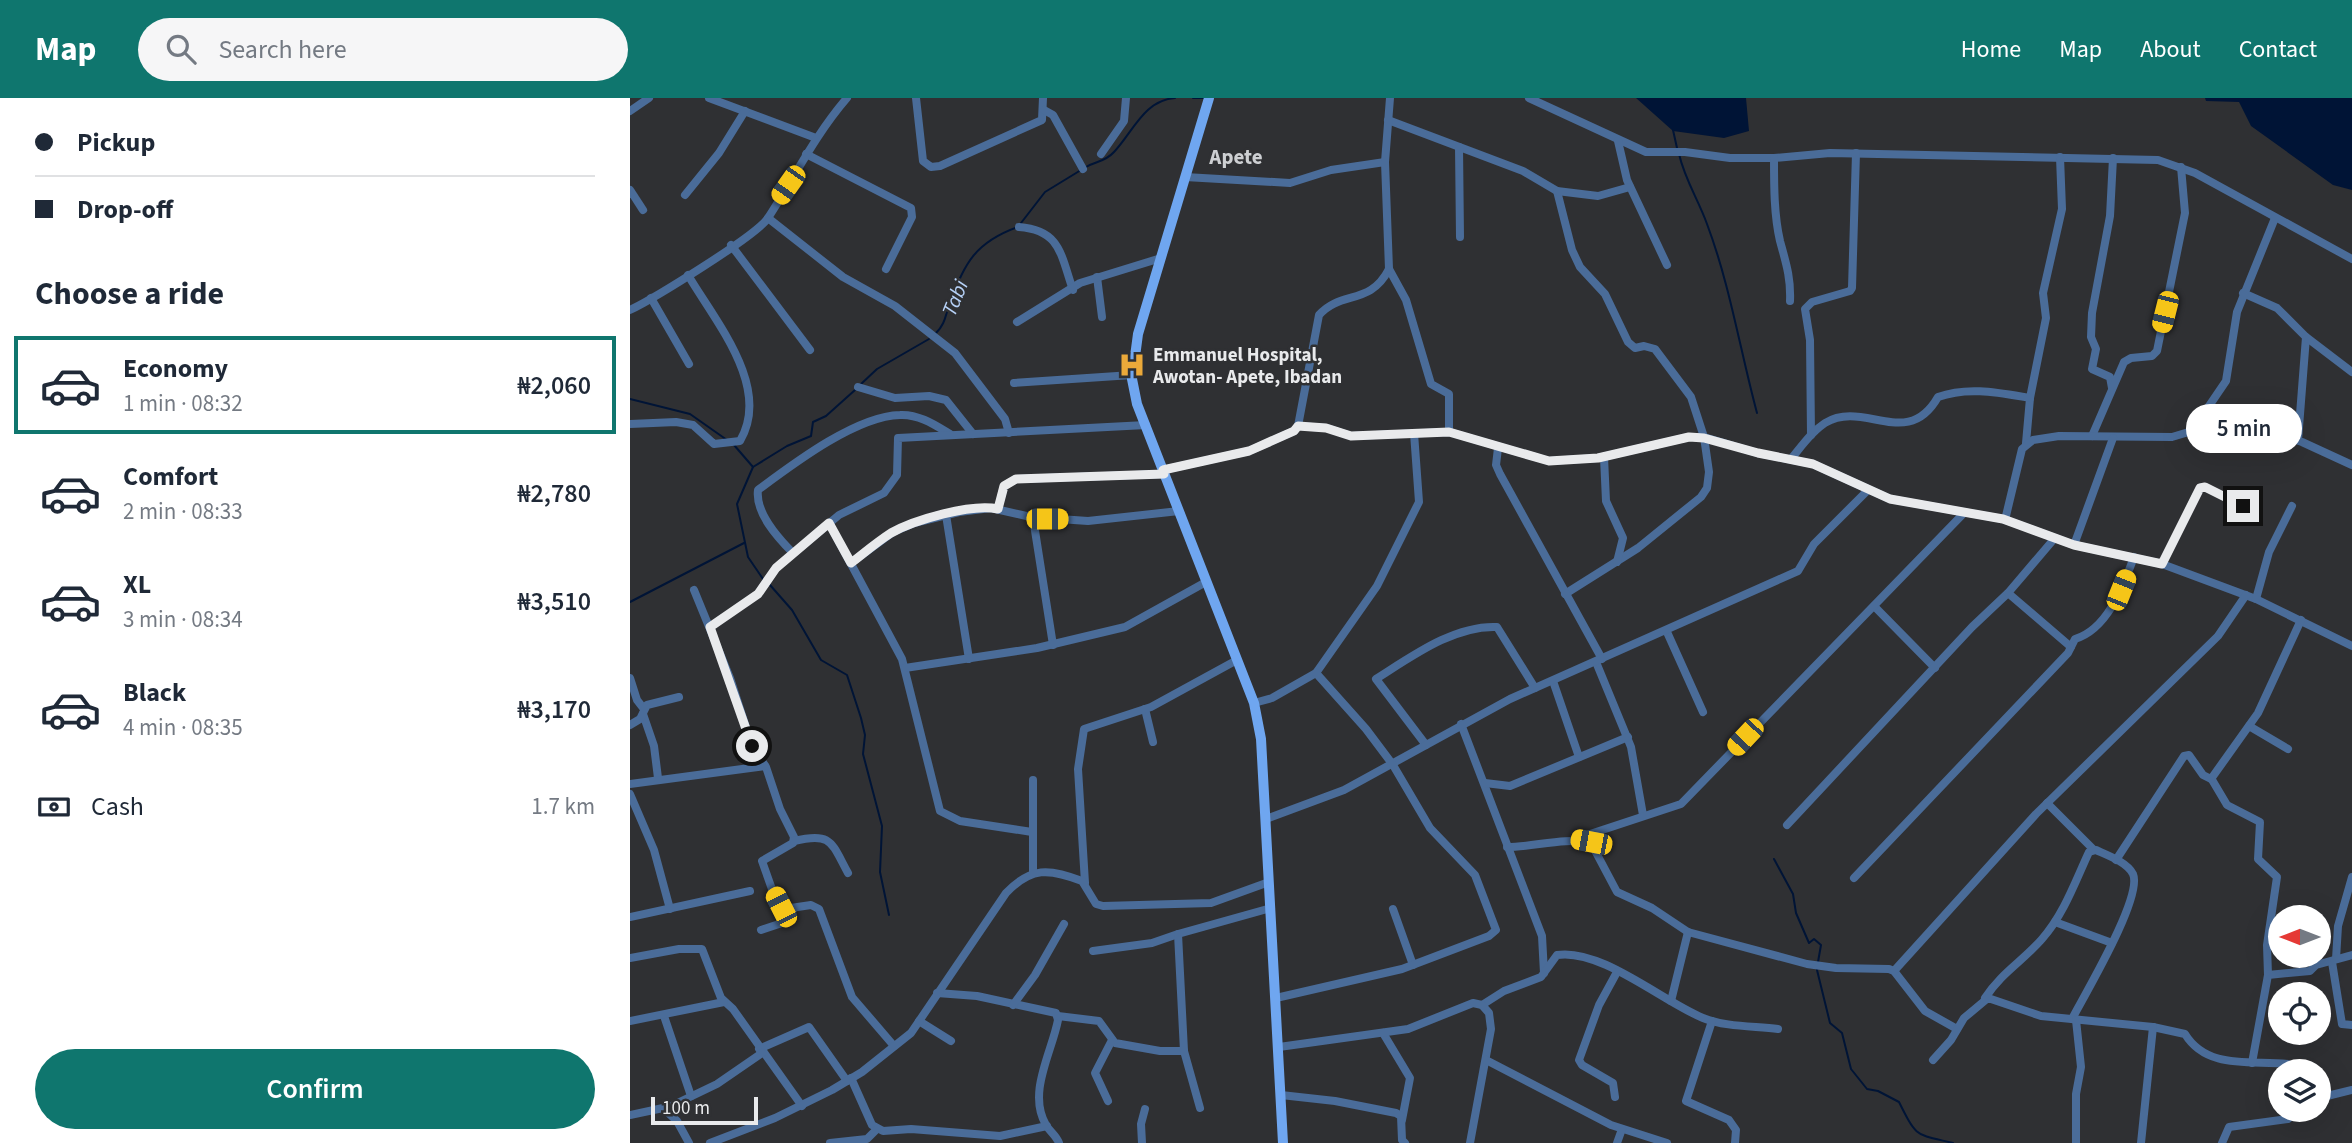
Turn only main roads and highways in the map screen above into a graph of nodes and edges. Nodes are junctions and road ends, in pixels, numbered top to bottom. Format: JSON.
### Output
{"nodes":[{"id":1,"x":1208,"y":100,"type":"edge"},
{"id":2,"x":1283,"y":1143,"type":"edge"}],
"edges":[{"from":1,"to":2,"type":"main road"}]}
